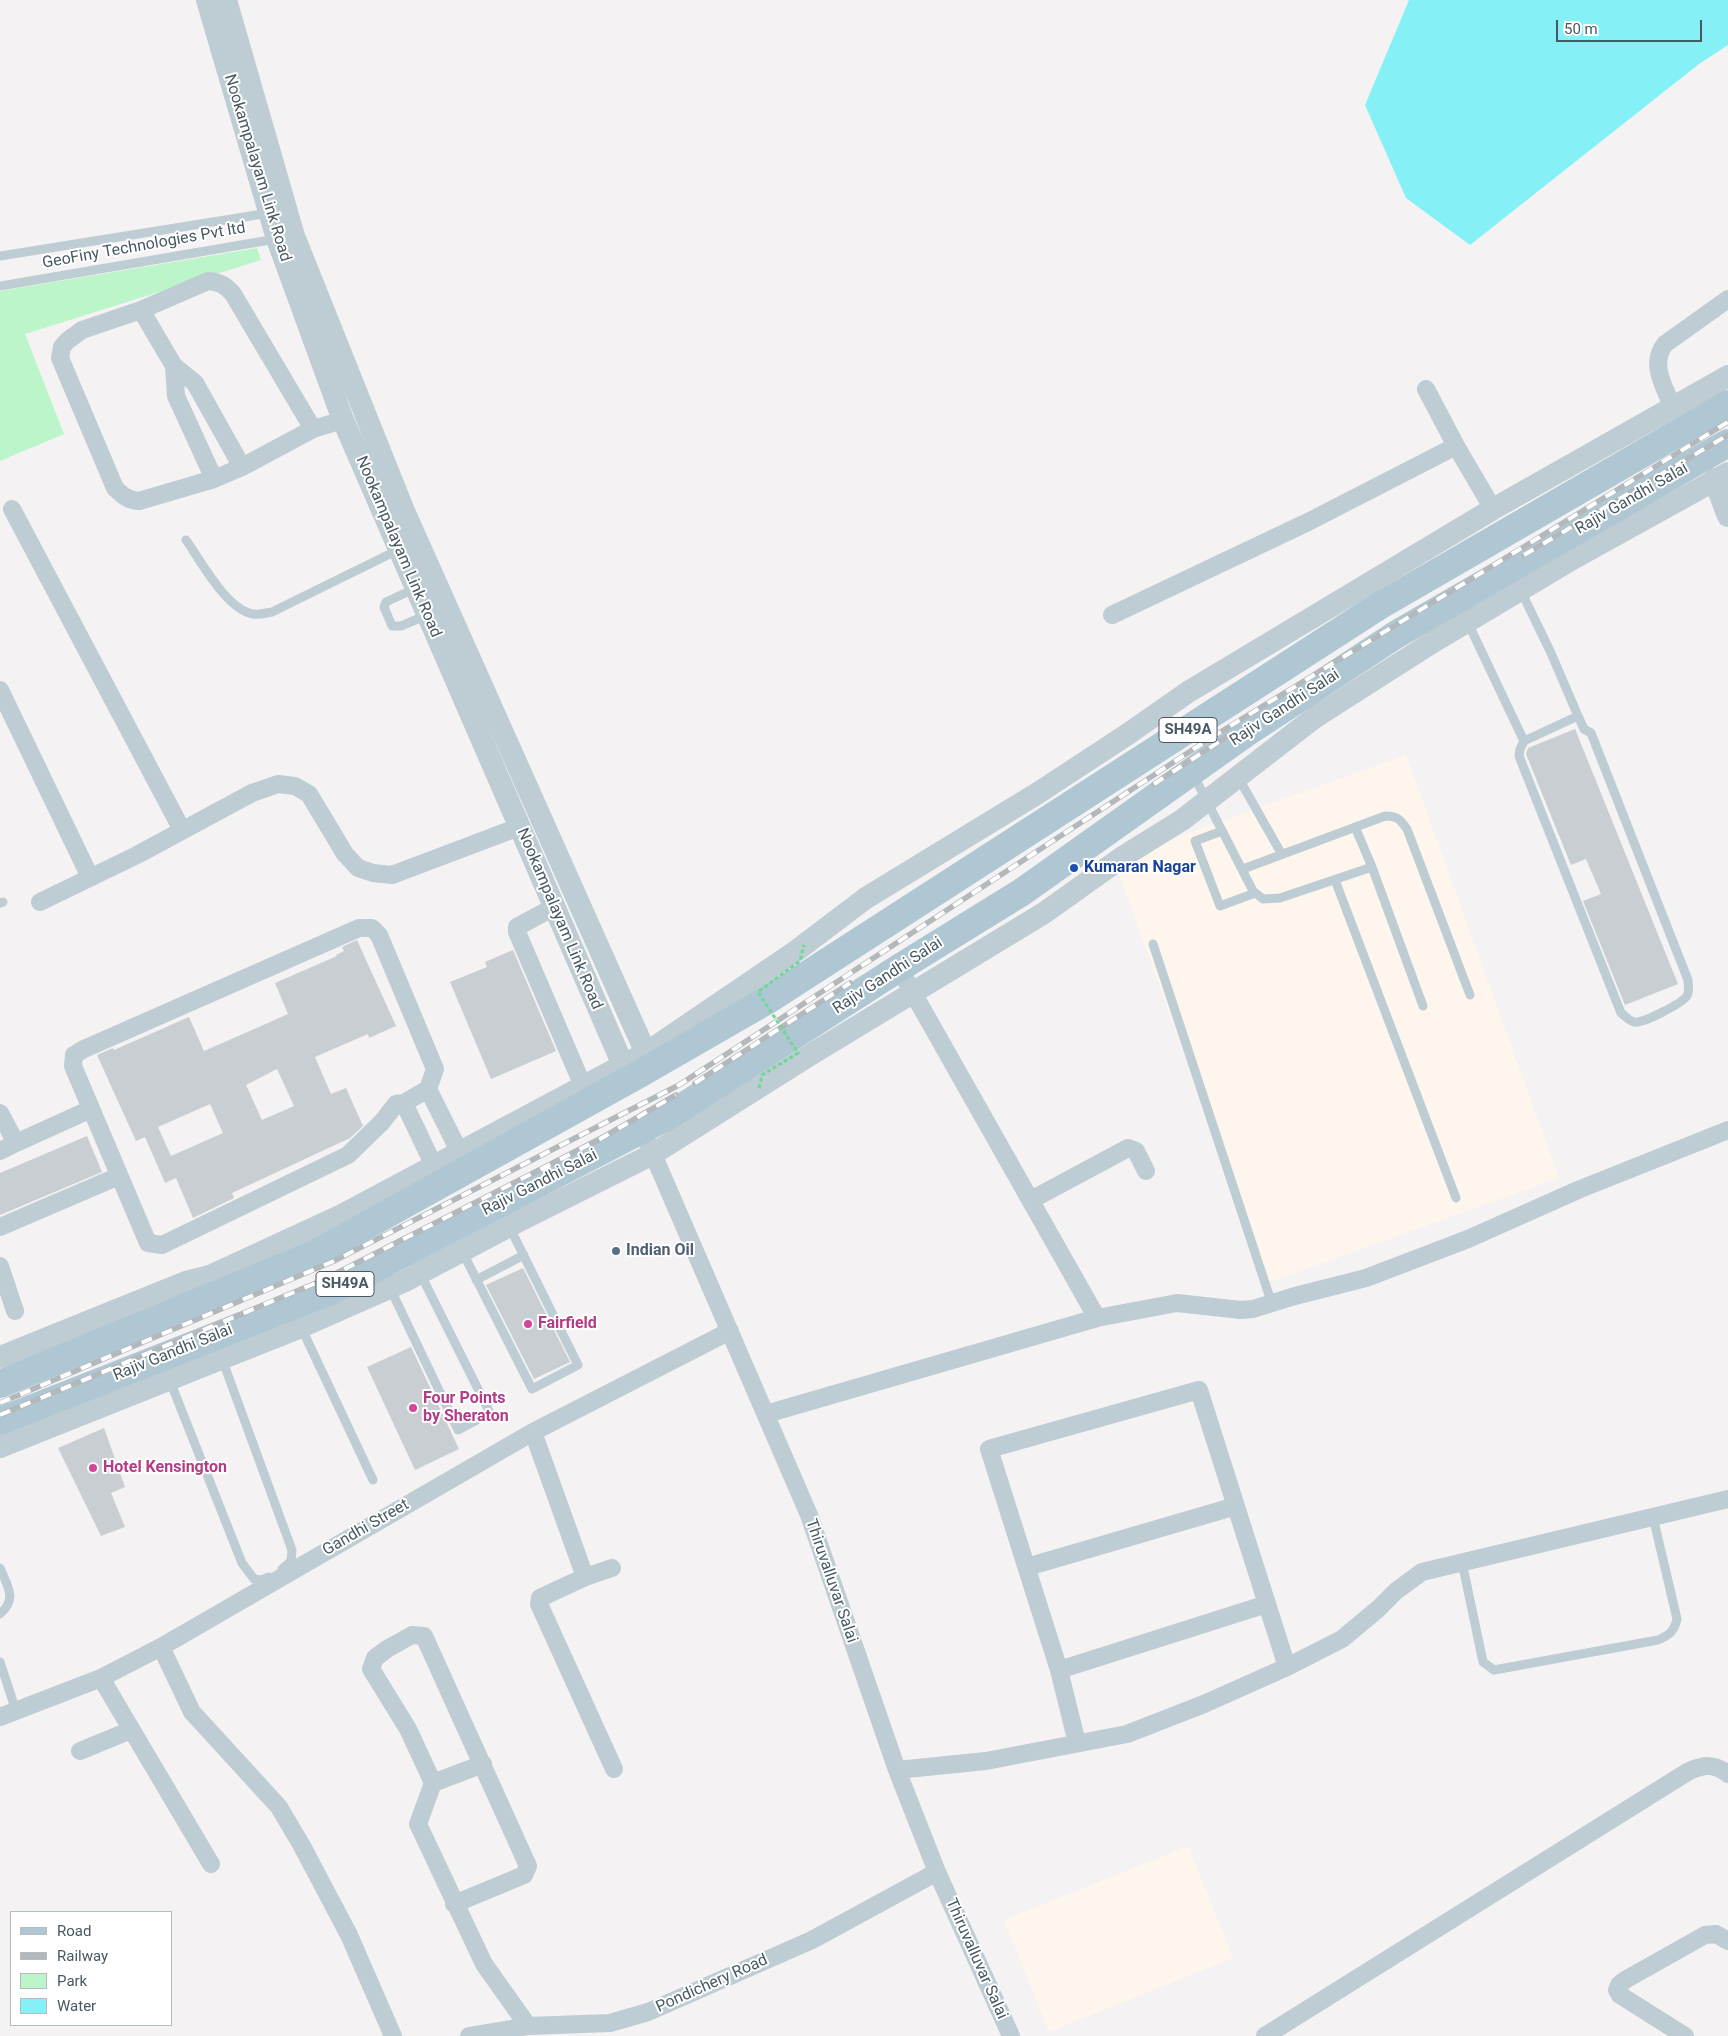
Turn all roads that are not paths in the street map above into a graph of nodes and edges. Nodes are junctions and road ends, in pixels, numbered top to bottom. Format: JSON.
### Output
{"nodes":[{"id":1,"x":207,"y":0,"type":"edge"},
{"id":2,"x":226,"y":0,"type":"edge"},
{"id":3,"x":277,"y":211,"type":"junction"},
{"id":4,"x":286,"y":237,"type":"junction"},
{"id":5,"x":0,"y":256,"type":"edge"},
{"id":6,"x":0,"y":286,"type":"edge"},
{"id":7,"x":1728,"y":299,"type":"edge"},
{"id":8,"x":141,"y":310,"type":"junction"},
{"id":9,"x":174,"y":366,"type":"junction"},
{"id":10,"x":1728,"y":376,"type":"edge"},
{"id":11,"x":1426,"y":389,"type":"dead end"},
{"id":12,"x":1728,"y":404,"type":"edge"},
{"id":13,"x":1673,"y":408,"type":"junction"},
{"id":14,"x":343,"y":420,"type":"junction"},
{"id":15,"x":313,"y":429,"type":"junction"},
{"id":16,"x":1728,"y":443,"type":"edge"},
{"id":17,"x":1456,"y":446,"type":"junction"},
{"id":18,"x":242,"y":467,"type":"junction"},
{"id":19,"x":1721,"y":476,"type":"edge"},
{"id":20,"x":214,"y":479,"type":"junction"},
{"id":21,"x":12,"y":509,"type":"dead end"},
{"id":22,"x":1493,"y":509,"type":"junction"},
{"id":23,"x":1728,"y":516,"type":"edge"},
{"id":24,"x":186,"y":540,"type":"dead end"},
{"id":25,"x":399,"y":549,"type":"junction"},
{"id":26,"x":416,"y":588,"type":"junction"},
{"id":27,"x":1521,"y":591,"type":"junction"},
{"id":28,"x":427,"y":615,"type":"junction"},
{"id":29,"x":1112,"y":615,"type":"dead end"},
{"id":30,"x":1468,"y":623,"type":"junction"},
{"id":31,"x":1306,"y":654,"type":"junction"},
{"id":32,"x":1325,"y":681,"type":"junction"},
{"id":33,"x":0,"y":690,"type":"edge"},
{"id":34,"x":1578,"y":716,"type":"junction"},
{"id":35,"x":1524,"y":741,"type":"junction"},
{"id":36,"x":1192,"y":772,"type":"junction"},
{"id":37,"x":1238,"y":776,"type":"junction"},
{"id":38,"x":1206,"y":800,"type":"junction"},
{"id":39,"x":519,"y":827,"type":"junction"},
{"id":40,"x":1355,"y":827,"type":"junction"},
{"id":41,"x":182,"y":830,"type":"junction"},
{"id":42,"x":1222,"y":830,"type":"junction"},
{"id":43,"x":1281,"y":853,"type":"junction"},
{"id":44,"x":1372,"y":867,"type":"junction"},
{"id":45,"x":1243,"y":869,"type":"junction"},
{"id":46,"x":90,"y":877,"type":"junction"},
{"id":47,"x":1336,"y":880,"type":"junction"},
{"id":48,"x":1255,"y":893,"type":"junction"},
{"id":49,"x":40,"y":902,"type":"dead end"},
{"id":50,"x":554,"y":907,"type":"junction"},
{"id":51,"x":1153,"y":944,"type":"dead end"},
{"id":52,"x":899,"y":968,"type":"junction"},
{"id":53,"x":914,"y":992,"type":"junction"},
{"id":54,"x":1470,"y":994,"type":"dead end"},
{"id":55,"x":1424,"y":1006,"type":"dead end"},
{"id":56,"x":638,"y":1065,"type":"junction"},
{"id":57,"x":583,"y":1086,"type":"junction"},
{"id":58,"x":428,"y":1089,"type":"junction"},
{"id":59,"x":404,"y":1103,"type":"junction"},
{"id":60,"x":91,"y":1109,"type":"junction"},
{"id":61,"x":0,"y":1113,"type":"edge"},
{"id":62,"x":641,"y":1130,"type":"junction"},
{"id":63,"x":1728,"y":1130,"type":"edge"},
{"id":64,"x":8,"y":1147,"type":"edge"},
{"id":65,"x":460,"y":1153,"type":"junction"},
{"id":66,"x":653,"y":1154,"type":"junction"},
{"id":67,"x":434,"y":1166,"type":"junction"},
{"id":68,"x":1146,"y":1172,"type":"dead end"},
{"id":69,"x":119,"y":1176,"type":"junction"},
{"id":70,"x":1456,"y":1198,"type":"dead end"},
{"id":71,"x":1031,"y":1200,"type":"junction"},
{"id":72,"x":509,"y":1226,"type":"junction"},
{"id":73,"x":0,"y":1227,"type":"edge"},
{"id":74,"x":462,"y":1251,"type":"junction"},
{"id":75,"x":524,"y":1255,"type":"junction"},
{"id":76,"x":0,"y":1266,"type":"edge"},
{"id":77,"x":420,"y":1273,"type":"junction"},
{"id":78,"x":476,"y":1280,"type":"junction"},
{"id":79,"x":390,"y":1288,"type":"junction"},
{"id":80,"x":1272,"y":1304,"type":"junction"},
{"id":81,"x":14,"y":1311,"type":"dead end"},
{"id":82,"x":1097,"y":1318,"type":"junction"},
{"id":83,"x":300,"y":1327,"type":"junction"},
{"id":84,"x":730,"y":1331,"type":"junction"},
{"id":85,"x":0,"y":1357,"type":"edge"},
{"id":86,"x":222,"y":1358,"type":"junction"},
{"id":87,"x":170,"y":1379,"type":"junction"},
{"id":88,"x":0,"y":1384,"type":"edge"},
{"id":89,"x":766,"y":1414,"type":"junction"},
{"id":90,"x":0,"y":1421,"type":"edge"},
{"id":91,"x":533,"y":1432,"type":"junction"},
{"id":92,"x":0,"y":1447,"type":"edge"},
{"id":93,"x":373,"y":1480,"type":"dead end"},
{"id":94,"x":1728,"y":1499,"type":"edge"},
{"id":95,"x":1236,"y":1506,"type":"junction"},
{"id":96,"x":1653,"y":1517,"type":"junction"},
{"id":97,"x":1462,"y":1562,"type":"junction"},
{"id":98,"x":1027,"y":1567,"type":"junction"},
{"id":99,"x":0,"y":1568,"type":"edge"},
{"id":100,"x":612,"y":1568,"type":"dead end"},
{"id":101,"x":585,"y":1577,"type":"junction"},
{"id":102,"x":1267,"y":1604,"type":"junction"},
{"id":103,"x":0,"y":1614,"type":"edge"},
{"id":104,"x":161,"y":1647,"type":"junction"},
{"id":105,"x":0,"y":1662,"type":"edge"},
{"id":106,"x":1287,"y":1667,"type":"junction"},
{"id":107,"x":1059,"y":1670,"type":"junction"},
{"id":108,"x":101,"y":1678,"type":"junction"},
{"id":109,"x":8,"y":1714,"type":"edge"},
{"id":110,"x":132,"y":1730,"type":"junction"},
{"id":111,"x":1077,"y":1743,"type":"junction"},
{"id":112,"x":80,"y":1751,"type":"dead end"},
{"id":113,"x":482,"y":1764,"type":"junction"},
{"id":114,"x":614,"y":1769,"type":"dead end"},
{"id":115,"x":897,"y":1770,"type":"junction"},
{"id":116,"x":1728,"y":1774,"type":"edge"},
{"id":117,"x":433,"y":1783,"type":"junction"},
{"id":118,"x":211,"y":1864,"type":"dead end"},
{"id":119,"x":937,"y":1872,"type":"junction"},
{"id":120,"x":454,"y":1904,"type":"junction"},
{"id":121,"x":1728,"y":1941,"type":"edge"},
{"id":122,"x":530,"y":2031,"type":"edge"},
{"id":123,"x":392,"y":2036,"type":"edge"},
{"id":124,"x":469,"y":2036,"type":"edge"},
{"id":125,"x":1010,"y":2036,"type":"edge"},
{"id":126,"x":1265,"y":2036,"type":"edge"},
{"id":127,"x":1684,"y":2036,"type":"edge"}],
"edges":[{"from":1,"to":3,"type":"street","name":"Nookampalayam Link Road"},
{"from":2,"to":3,"type":"street","name":"Nookampalayam Link Road"},
{"from":3,"to":4,"type":"street","name":"Nookampalayam Link Road"},
{"from":3,"to":5,"type":"lane","name":"GeoFiny Technologies Pvt ltd"},
{"from":4,"to":6,"type":"lane","name":"GeoFiny Technologies Pvt ltd"},
{"from":4,"to":14,"type":"street","name":"Nookampalayam Link Road"},
{"from":4,"to":56,"type":"street","name":"Nookampalayam Link Road"},
{"from":7,"to":13,"type":"street"},
{"from":8,"to":9,"type":"street"},
{"from":8,"to":15,"type":"street"},
{"from":8,"to":20,"type":"street"},
{"from":9,"to":18,"type":"street"},
{"from":9,"to":20,"type":"street"},
{"from":10,"to":13,"type":"street"},
{"from":11,"to":17,"type":"street"},
{"from":12,"to":31,"type":"main road","name":"Rajiv Gandhi Salai","number":"SH49A"},
{"from":13,"to":22,"type":"street"},
{"from":14,"to":15,"type":"street"},
{"from":14,"to":25,"type":"street","name":"Nookampalayam Link Road"},
{"from":15,"to":18,"type":"street"},
{"from":16,"to":32,"type":"main road","name":"Rajiv Gandhi Salai","number":"SH49A"},
{"from":17,"to":22,"type":"street"},
{"from":17,"to":29,"type":"street"},
{"from":18,"to":20,"type":"street"},
{"from":19,"to":23,"type":"street"},
{"from":19,"to":27,"type":"street"},
{"from":21,"to":41,"type":"street"},
{"from":22,"to":56,"type":"street"},
{"from":24,"to":25,"type":"lane"},
{"from":25,"to":26,"type":"street","name":"Nookampalayam Link Road"},
{"from":26,"to":28,"type":"street","name":"Nookampalayam Link Road"},
{"from":26,"to":28,"type":"lane"},
{"from":27,"to":30,"type":"street"},
{"from":27,"to":34,"type":"lane"},
{"from":28,"to":39,"type":"street","name":"Nookampalayam Link Road"},
{"from":30,"to":35,"type":"lane"},
{"from":30,"to":37,"type":"street"},
{"from":31,"to":32,"type":"main road"},
{"from":31,"to":56,"type":"main road","name":"Rajiv Gandhi Salai","number":"SH49A"},
{"from":32,"to":36,"type":"main road","name":"Rajiv Gandhi Salai","number":"SH49A"},
{"from":33,"to":46,"type":"street"},
{"from":34,"to":35,"type":"lane"},
{"from":34,"to":35,"type":"lane"},
{"from":36,"to":38,"type":"lane"},
{"from":36,"to":52,"type":"main road","name":"Rajiv Gandhi Salai","number":"SH49A"},
{"from":37,"to":38,"type":"street"},
{"from":37,"to":43,"type":"lane"},
{"from":38,"to":42,"type":"lane"},
{"from":38,"to":53,"type":"street"},
{"from":39,"to":41,"type":"street"},
{"from":39,"to":50,"type":"street","name":"Nookampalayam Link Road"},
{"from":40,"to":43,"type":"lane"},
{"from":40,"to":44,"type":"lane"},
{"from":40,"to":54,"type":"lane"},
{"from":41,"to":46,"type":"street"},
{"from":42,"to":45,"type":"lane"},
{"from":42,"to":48,"type":"lane"},
{"from":43,"to":45,"type":"lane"},
{"from":44,"to":47,"type":"lane"},
{"from":44,"to":55,"type":"lane"},
{"from":45,"to":48,"type":"lane"},
{"from":46,"to":49,"type":"street"},
{"from":47,"to":48,"type":"lane"},
{"from":47,"to":70,"type":"lane"},
{"from":50,"to":56,"type":"street","name":"Nookampalayam Link Road"},
{"from":50,"to":57,"type":"street"},
{"from":51,"to":80,"type":"lane"},
{"from":52,"to":53,"type":"street"},
{"from":52,"to":62,"type":"main road","name":"Rajiv Gandhi Salai","number":"SH49A"},
{"from":53,"to":66,"type":"street"},
{"from":53,"to":71,"type":"street"},
{"from":56,"to":57,"type":"street"},
{"from":56,"to":88,"type":"main road","name":"Rajiv Gandhi Salai","number":"SH49A"},
{"from":57,"to":65,"type":"street"},
{"from":58,"to":59,"type":"street"},
{"from":58,"to":60,"type":"street"},
{"from":58,"to":65,"type":"street"},
{"from":59,"to":67,"type":"street"},
{"from":59,"to":69,"type":"street"},
{"from":60,"to":64,"type":"street"},
{"from":60,"to":69,"type":"street"},
{"from":61,"to":64,"type":"street"},
{"from":62,"to":66,"type":"street","name":"Thiruvalluvar Salai"},
{"from":62,"to":90,"type":"main road","name":"Rajiv Gandhi Salai","number":"SH49A"},
{"from":63,"to":80,"type":"street"},
{"from":65,"to":67,"type":"street"},
{"from":66,"to":72,"type":"street"},
{"from":66,"to":84,"type":"street","name":"Thiruvalluvar Salai"},
{"from":67,"to":85,"type":"street"},
{"from":68,"to":71,"type":"street"},
{"from":69,"to":73,"type":"street"},
{"from":71,"to":82,"type":"street"},
{"from":72,"to":74,"type":"street"},
{"from":72,"to":75,"type":"lane"},
{"from":74,"to":77,"type":"street"},
{"from":74,"to":78,"type":"lane"},
{"from":75,"to":78,"type":"lane"},
{"from":75,"to":78,"type":"lane"},
{"from":76,"to":81,"type":"street"},
{"from":77,"to":79,"type":"street"},
{"from":77,"to":79,"type":"lane"},
{"from":79,"to":83,"type":"street"},
{"from":80,"to":82,"type":"street"},
{"from":82,"to":89,"type":"street"},
{"from":83,"to":86,"type":"street"},
{"from":83,"to":93,"type":"lane"},
{"from":84,"to":89,"type":"street","name":"Thiruvalluvar Salai"},
{"from":84,"to":91,"type":"street","name":"Gandhi Street"},
{"from":86,"to":87,"type":"street"},
{"from":86,"to":87,"type":"lane"},
{"from":87,"to":92,"type":"street"},
{"from":89,"to":115,"type":"street","name":"Thiruvalluvar Salai"},
{"from":91,"to":101,"type":"street"},
{"from":91,"to":104,"type":"street","name":"Gandhi Street"},
{"from":94,"to":96,"type":"street"},
{"from":95,"to":98,"type":"street"},
{"from":95,"to":98,"type":"street"},
{"from":95,"to":102,"type":"street"},
{"from":96,"to":97,"type":"street"},
{"from":96,"to":97,"type":"lane"},
{"from":97,"to":106,"type":"street"},
{"from":98,"to":107,"type":"street"},
{"from":99,"to":103,"type":"lane"},
{"from":100,"to":101,"type":"street"},
{"from":101,"to":114,"type":"street"},
{"from":102,"to":106,"type":"street"},
{"from":102,"to":107,"type":"street"},
{"from":104,"to":108,"type":"street","name":"Gandhi Street"},
{"from":104,"to":123,"type":"street"},
{"from":105,"to":109,"type":"lane"},
{"from":106,"to":111,"type":"street"},
{"from":107,"to":111,"type":"street"},
{"from":108,"to":109,"type":"street","name":"Gandhi Street"},
{"from":108,"to":110,"type":"street"},
{"from":110,"to":112,"type":"street"},
{"from":110,"to":118,"type":"street"},
{"from":111,"to":115,"type":"street"},
{"from":113,"to":117,"type":"street"},
{"from":113,"to":117,"type":"street"},
{"from":113,"to":120,"type":"street"},
{"from":115,"to":119,"type":"street","name":"Thiruvalluvar Salai"},
{"from":116,"to":126,"type":"street"},
{"from":117,"to":120,"type":"street"},
{"from":119,"to":122,"type":"street","name":"Pondichery Road"},
{"from":119,"to":125,"type":"street","name":"Thiruvalluvar Salai"},
{"from":120,"to":122,"type":"street"},
{"from":121,"to":127,"type":"street"},
{"from":122,"to":124,"type":"street","name":"Pondichery Road"}]}
